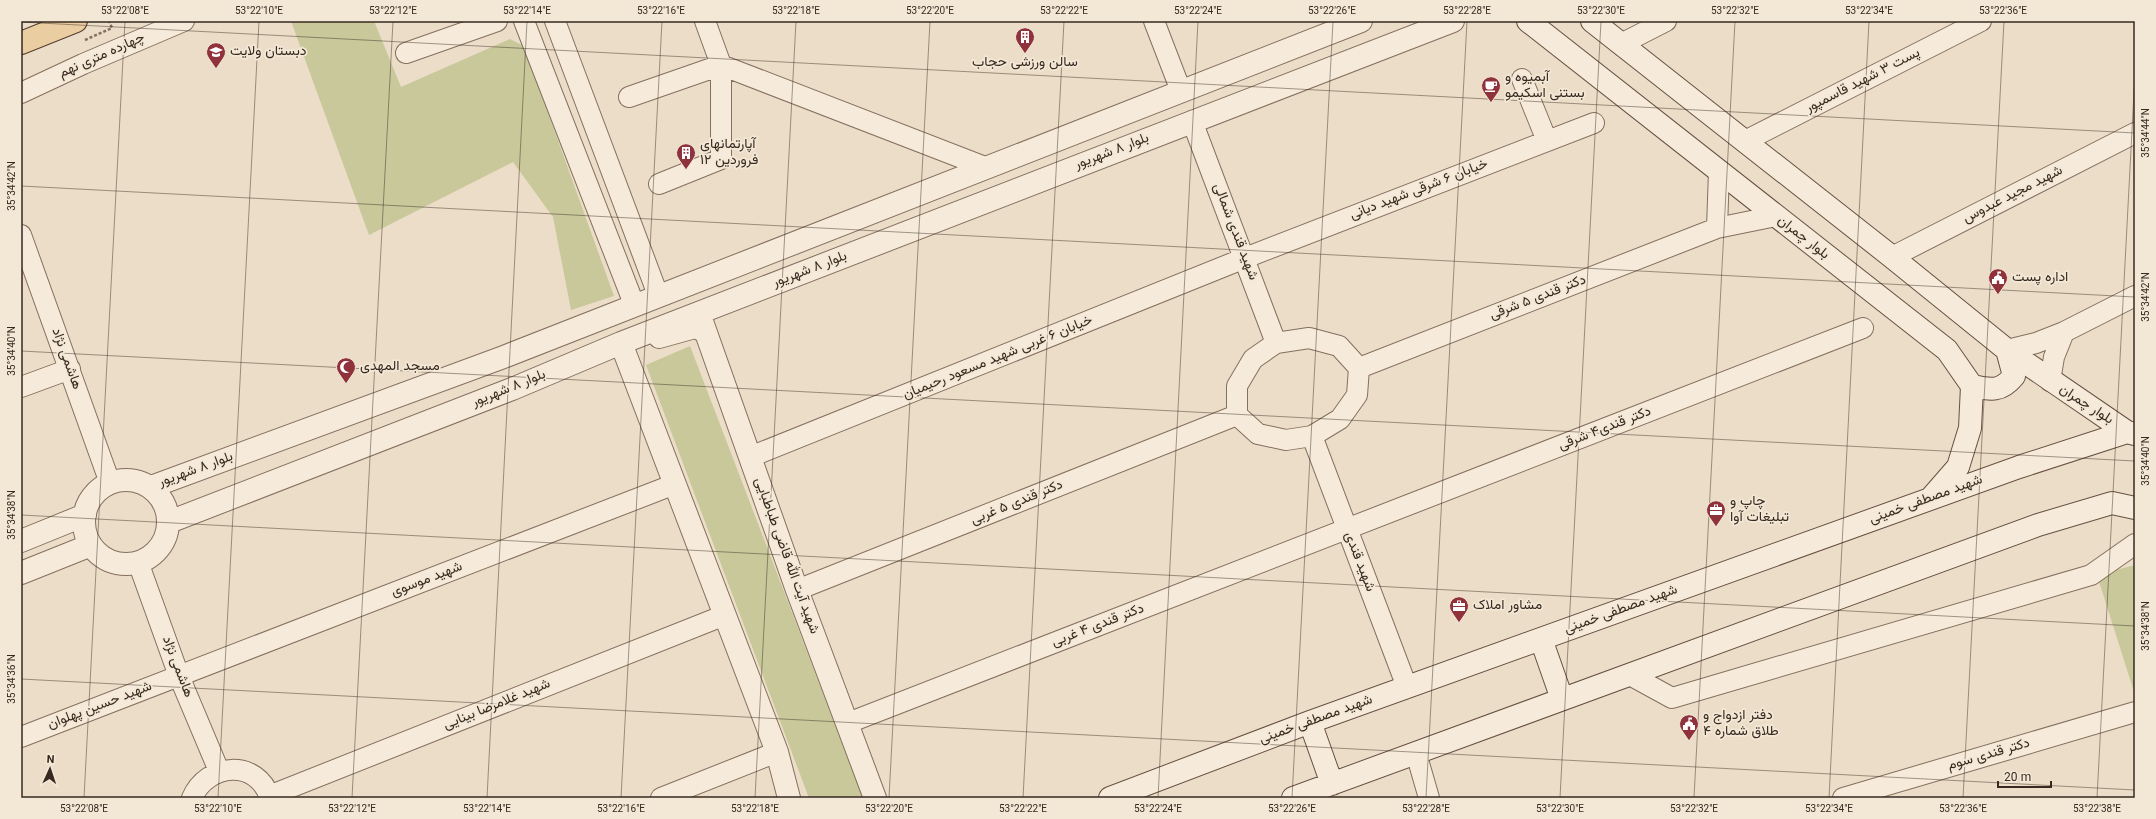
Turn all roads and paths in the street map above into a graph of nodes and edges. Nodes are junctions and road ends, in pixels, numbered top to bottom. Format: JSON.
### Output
{"nodes":[{"id":1,"x":109,"y":21,"type":"edge"},
{"id":2,"x":184,"y":21,"type":"edge"},
{"id":3,"x":497,"y":21,"type":"edge"},
{"id":4,"x":524,"y":21,"type":"edge"},
{"id":5,"x":555,"y":21,"type":"edge"},
{"id":6,"x":705,"y":21,"type":"edge"},
{"id":7,"x":1154,"y":21,"type":"edge"},
{"id":8,"x":1361,"y":21,"type":"edge"},
{"id":9,"x":1453,"y":21,"type":"edge"},
{"id":10,"x":1528,"y":21,"type":"edge"},
{"id":11,"x":1592,"y":21,"type":"edge"},
{"id":12,"x":1666,"y":21,"type":"edge"},
{"id":13,"x":1981,"y":21,"type":"edge"},
{"id":14,"x":80,"y":31,"type":"edge"},
{"id":15,"x":21,"y":43,"type":"edge"},
{"id":16,"x":1622,"y":44,"type":"junction"},
{"id":17,"x":406,"y":53,"type":"dead end"},
{"id":18,"x":1279,"y":53,"type":"junction"},
{"id":19,"x":721,"y":65,"type":"junction"},
{"id":20,"x":1522,"y":79,"type":"dead end"},
{"id":21,"x":1290,"y":83,"type":"junction"},
{"id":22,"x":1181,"y":91,"type":"junction"},
{"id":23,"x":21,"y":93,"type":"edge"},
{"id":24,"x":630,"y":97,"type":"dead end"},
{"id":25,"x":1192,"y":121,"type":"junction"},
{"id":26,"x":1594,"y":123,"type":"dead end"},
{"id":27,"x":2135,"y":133,"type":"edge"},
{"id":28,"x":1547,"y":141,"type":"junction"},
{"id":29,"x":1745,"y":141,"type":"junction"},
{"id":30,"x":985,"y":167,"type":"junction"},
{"id":31,"x":1719,"y":171,"type":"junction"},
{"id":32,"x":658,"y":184,"type":"dead end"},
{"id":33,"x":877,"y":210,"type":"junction"},
{"id":34,"x":1776,"y":216,"type":"junction"},
{"id":35,"x":1717,"y":228,"type":"junction"},
{"id":36,"x":21,"y":235,"type":"edge"},
{"id":37,"x":888,"y":239,"type":"junction"},
{"id":38,"x":1892,"y":257,"type":"junction"},
{"id":39,"x":1245,"y":258,"type":"junction"},
{"id":40,"x":658,"y":295,"type":"junction"},
{"id":41,"x":2135,"y":296,"type":"edge"},
{"id":42,"x":634,"y":304,"type":"junction"},
{"id":43,"x":699,"y":313,"type":"junction"},
{"id":44,"x":1863,"y":328,"type":"dead end"},
{"id":45,"x":2064,"y":332,"type":"junction"},
{"id":46,"x":706,"y":333,"type":"junction"},
{"id":47,"x":1276,"y":343,"type":"junction"},
{"id":48,"x":2007,"y":350,"type":"junction"},
{"id":49,"x":624,"y":352,"type":"junction"},
{"id":50,"x":501,"y":358,"type":"junction"},
{"id":51,"x":1359,"y":368,"type":"junction"},
{"id":52,"x":70,"y":369,"type":"junction"},
{"id":53,"x":2050,"y":381,"type":"junction"},
{"id":54,"x":1972,"y":386,"type":"junction"},
{"id":55,"x":21,"y":387,"type":"edge"},
{"id":56,"x":512,"y":389,"type":"junction"},
{"id":57,"x":1237,"y":415,"type":"junction"},
{"id":58,"x":2132,"y":431,"type":"edge"},
{"id":59,"x":1312,"y":436,"type":"junction"},
{"id":60,"x":750,"y":457,"type":"junction"},
{"id":61,"x":110,"y":483,"type":"junction"},
{"id":62,"x":675,"y":484,"type":"junction"},
{"id":63,"x":151,"y":487,"type":"junction"},
{"id":64,"x":1931,"y":499,"type":"junction"},
{"id":65,"x":2135,"y":508,"type":"edge"},
{"id":66,"x":85,"y":515,"type":"junction"},
{"id":67,"x":169,"y":522,"type":"junction"},
{"id":68,"x":1347,"y":529,"type":"junction"},
{"id":69,"x":21,"y":540,"type":"edge"},
{"id":70,"x":2135,"y":544,"type":"edge"},
{"id":71,"x":92,"y":545,"type":"junction"},
{"id":72,"x":138,"y":562,"type":"junction"},
{"id":73,"x":21,"y":573,"type":"edge"},
{"id":74,"x":797,"y":590,"type":"junction"},
{"id":75,"x":725,"y":615,"type":"junction"},
{"id":76,"x":1540,"y":639,"type":"junction"},
{"id":77,"x":1630,"y":675,"type":"junction"},
{"id":78,"x":179,"y":676,"type":"junction"},
{"id":79,"x":1407,"y":687,"type":"junction"},
{"id":80,"x":1562,"y":699,"type":"junction"},
{"id":81,"x":2135,"y":712,"type":"edge"},
{"id":82,"x":1310,"y":722,"type":"junction"},
{"id":83,"x":848,"y":723,"type":"junction"},
{"id":84,"x":21,"y":737,"type":"edge"},
{"id":85,"x":777,"y":752,"type":"junction"},
{"id":86,"x":1416,"y":753,"type":"junction"},
{"id":87,"x":218,"y":771,"type":"junction"},
{"id":88,"x":1332,"y":784,"type":"junction"},
{"id":89,"x":269,"y":797,"type":"edge"},
{"id":90,"x":192,"y":798,"type":"edge"},
{"id":91,"x":660,"y":798,"type":"edge"},
{"id":92,"x":789,"y":798,"type":"edge"},
{"id":93,"x":875,"y":798,"type":"edge"},
{"id":94,"x":1110,"y":798,"type":"edge"},
{"id":95,"x":1293,"y":798,"type":"edge"},
{"id":96,"x":1429,"y":798,"type":"edge"},
{"id":97,"x":1843,"y":798,"type":"edge"}],
"edges":[{"from":1,"to":14,"type":"path"},
{"from":2,"to":23,"type":"street","name":"چهارده متری نهم"},
{"from":3,"to":17,"type":"street"},
{"from":4,"to":42,"type":"street"},
{"from":5,"to":40,"type":"street"},
{"from":6,"to":19,"type":"street"},
{"from":7,"to":22,"type":"street"},
{"from":8,"to":18,"type":"street","name":"بلوار ۸ شهریور"},
{"from":9,"to":21,"type":"street","name":"بلوار ۸ شهریور"},
{"from":10,"to":31,"type":"street","name":"بلوار چمران"},
{"from":11,"to":16,"type":"street","name":"بلوار چمران"},
{"from":12,"to":16,"type":"street"},
{"from":13,"to":29,"type":"street","name":"پست ۳ شهید قاسمپور"},
{"from":14,"to":15,"type":"main road"},
{"from":16,"to":29,"type":"street","name":"بلوار چمران"},
{"from":18,"to":21,"type":"street"},
{"from":18,"to":22,"type":"street","name":"بلوار ۸ شهریور"},
{"from":19,"to":24,"type":"street"},
{"from":19,"to":30,"type":"street"},
{"from":19,"to":32,"type":"street"},
{"from":20,"to":28,"type":"street"},
{"from":21,"to":25,"type":"street","name":"بلوار ۸ شهریور"},
{"from":22,"to":30,"type":"street","name":"بلوار ۸ شهریور"},
{"from":25,"to":37,"type":"street","name":"بلوار ۸ شهریور"},
{"from":25,"to":39,"type":"street","name":"شهید قندی شمالی"},
{"from":26,"to":28,"type":"street","name":"خیابان ۶ شرقی شهید دیانی"},
{"from":27,"to":38,"type":"street","name":"شهید مجید عبدوس"},
{"from":28,"to":39,"type":"street","name":"خیابان ۶ شرقی شهید دیانی"},
{"from":29,"to":38,"type":"street","name":"بلوار چمران"},
{"from":30,"to":33,"type":"street","name":"بلوار ۸ شهریور"},
{"from":31,"to":34,"type":"street","name":"بلوار چمران"},
{"from":31,"to":35,"type":"street"},
{"from":33,"to":37,"type":"street"},
{"from":33,"to":40,"type":"street","name":"بلوار ۸ شهریور"},
{"from":34,"to":35,"type":"street","name":"دکتر قندی ۵ شرقی"},
{"from":34,"to":54,"type":"street","name":"بلوار چمران"},
{"from":35,"to":51,"type":"street","name":"دکتر قندی ۵ شرقی"},
{"from":36,"to":52,"type":"street","name":"هاشمی نژاد"},
{"from":37,"to":43,"type":"street","name":"بلوار ۸ شهریور"},
{"from":38,"to":48,"type":"street","name":"بلوار چمران"},
{"from":39,"to":47,"type":"street","name":"شهید قندی شمالی"},
{"from":39,"to":60,"type":"street","name":"خیابان ۶ غربی شهید مسعود رحیمیان"},
{"from":40,"to":42,"type":"street","name":"بلوار ۸ شهریور"},
{"from":41,"to":45,"type":"street"},
{"from":42,"to":50,"type":"street","name":"بلوار ۸ شهریور"},
{"from":43,"to":46,"type":"street","name":"شهید آیت الله قاضی طباطبایی"},
{"from":43,"to":49,"type":"street","name":"بلوار ۸ شهریور"},
{"from":44,"to":68,"type":"street","name":"دکتر قندی۴ شرقی"},
{"from":45,"to":48,"type":"street"},
{"from":45,"to":53,"type":"street"},
{"from":46,"to":49,"type":"street"},
{"from":46,"to":60,"type":"street","name":"شهید آیت الله قاضی طباطبایی"},
{"from":47,"to":51,"type":"street"},
{"from":47,"to":57,"type":"street"},
{"from":48,"to":53,"type":"street","name":"بلوار چمران"},
{"from":48,"to":54,"type":"street"},
{"from":49,"to":56,"type":"street","name":"بلوار ۸ شهریور"},
{"from":49,"to":62,"type":"street"},
{"from":50,"to":56,"type":"street"},
{"from":50,"to":63,"type":"street","name":"بلوار ۸ شهریور"},
{"from":51,"to":59,"type":"street"},
{"from":52,"to":55,"type":"street"},
{"from":52,"to":61,"type":"street","name":"هاشمی نژاد"},
{"from":53,"to":58,"type":"street","name":"بلوار چمران"},
{"from":54,"to":64,"type":"street"},
{"from":56,"to":67,"type":"street","name":"بلوار ۸ شهریور"},
{"from":57,"to":59,"type":"street"},
{"from":57,"to":74,"type":"street","name":"دکتر قندی ۵ غربی"},
{"from":58,"to":64,"type":"street","name":"شهید مصطفی خمینی"},
{"from":59,"to":68,"type":"street","name":"شهید قندی"},
{"from":60,"to":74,"type":"street","name":"شهید آیت الله قاضی طباطبایی"},
{"from":61,"to":63,"type":"street"},
{"from":61,"to":66,"type":"street"},
{"from":62,"to":75,"type":"street"},
{"from":62,"to":78,"type":"street","name":"شهید موسوی"},
{"from":63,"to":67,"type":"street"},
{"from":64,"to":76,"type":"street","name":"شهید مصطفی خمینی"},
{"from":65,"to":77,"type":"street"},
{"from":66,"to":69,"type":"street"},
{"from":66,"to":71,"type":"street"},
{"from":67,"to":72,"type":"street"},
{"from":68,"to":79,"type":"street","name":"شهید قندی"},
{"from":68,"to":83,"type":"street","name":"دکتر قندی ۴ غربی"},
{"from":70,"to":77,"type":"street"},
{"from":71,"to":72,"type":"street"},
{"from":71,"to":73,"type":"street"},
{"from":72,"to":78,"type":"street","name":"هاشمی نژاد"},
{"from":74,"to":83,"type":"street","name":"شهید آیت الله قاضی طباطبایی"},
{"from":75,"to":85,"type":"street"},
{"from":75,"to":89,"type":"street","name":"شهید غلامرضا بینایی"},
{"from":76,"to":79,"type":"street","name":"شهید مصطفی خمینی"},
{"from":76,"to":80,"type":"street"},
{"from":77,"to":80,"type":"street"},
{"from":78,"to":84,"type":"street","name":"شهید حسین پهلوان"},
{"from":78,"to":87,"type":"street","name":"هاشمی نژاد"},
{"from":79,"to":82,"type":"street","name":"شهید مصطفی خمینی"},
{"from":80,"to":86,"type":"street"},
{"from":81,"to":97,"type":"street","name":"دکتر قندی سوم"},
{"from":82,"to":88,"type":"street"},
{"from":82,"to":94,"type":"street","name":"شهید مصطفی خمینی"},
{"from":83,"to":93,"type":"street","name":"شهید آیت الله قاضی طباطبایی"},
{"from":85,"to":91,"type":"street"},
{"from":85,"to":92,"type":"street"},
{"from":86,"to":88,"type":"street"},
{"from":86,"to":96,"type":"street"},
{"from":87,"to":89,"type":"street"},
{"from":87,"to":90,"type":"street"},
{"from":88,"to":95,"type":"street"}]}
